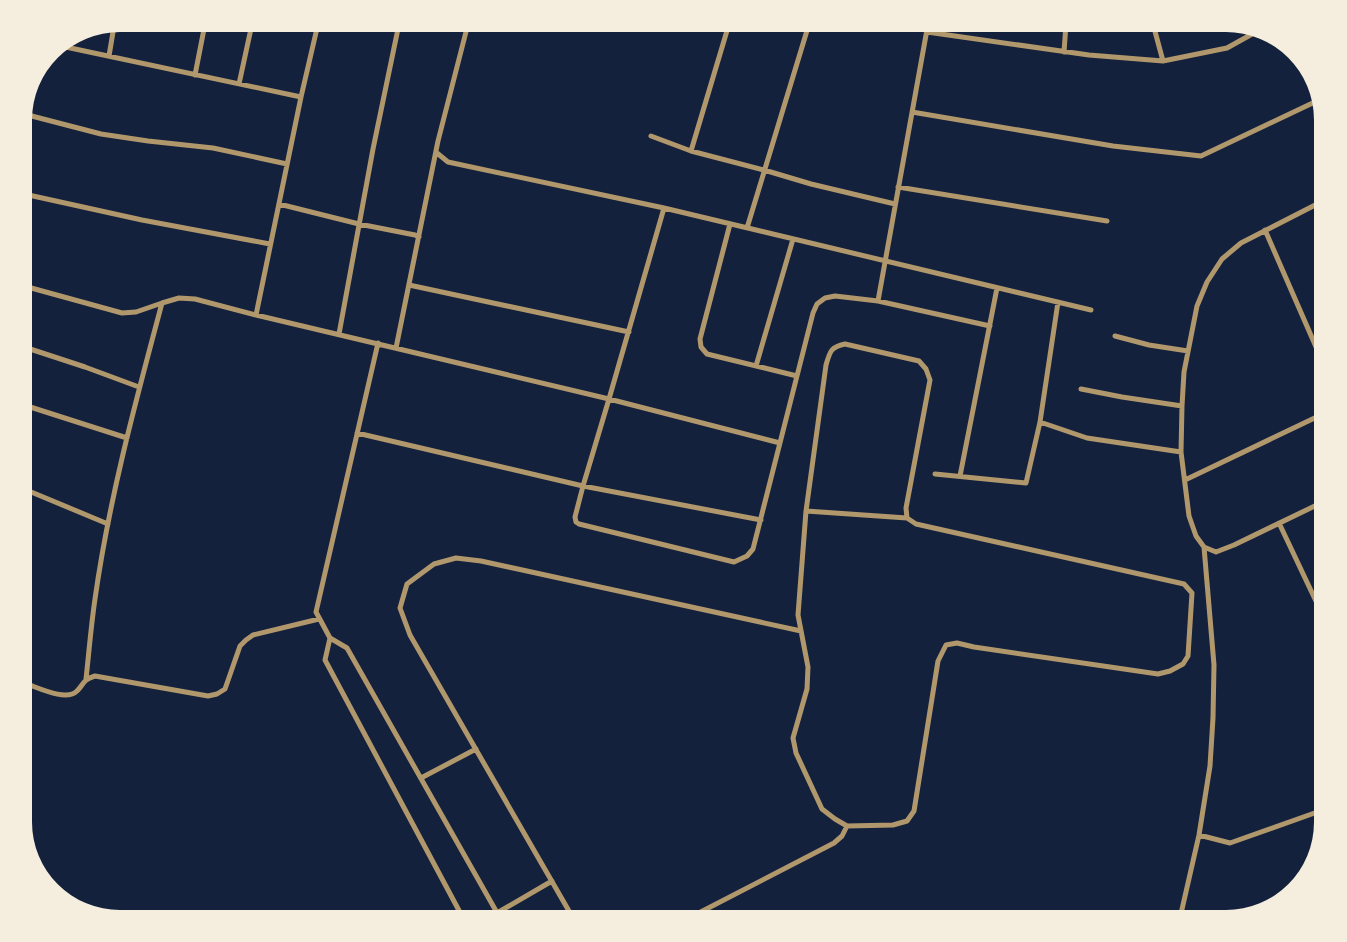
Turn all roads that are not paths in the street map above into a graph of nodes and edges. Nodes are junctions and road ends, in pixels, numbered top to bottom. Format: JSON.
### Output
{"nodes":[{"id":1,"x":726,"y":32,"type":"edge"},
{"id":2,"x":806,"y":32,"type":"edge"},
{"id":3,"x":927,"y":32,"type":"edge"},
{"id":4,"x":929,"y":32,"type":"edge"},
{"id":5,"x":1065,"y":32,"type":"edge"},
{"id":6,"x":1155,"y":32,"type":"edge"},
{"id":7,"x":113,"y":33,"type":"edge"},
{"id":8,"x":203,"y":33,"type":"edge"},
{"id":9,"x":250,"y":33,"type":"edge"},
{"id":10,"x":316,"y":33,"type":"edge"},
{"id":11,"x":397,"y":33,"type":"edge"},
{"id":12,"x":466,"y":33,"type":"edge"},
{"id":13,"x":1250,"y":35,"type":"edge"},
{"id":14,"x":70,"y":48,"type":"edge"},
{"id":15,"x":1064,"y":52,"type":"junction"},
{"id":16,"x":108,"y":56,"type":"junction"},
{"id":17,"x":1163,"y":61,"type":"junction"},
{"id":18,"x":194,"y":75,"type":"junction"},
{"id":19,"x":239,"y":84,"type":"junction"},
{"id":20,"x":301,"y":97,"type":"junction"},
{"id":21,"x":1313,"y":103,"type":"edge"},
{"id":22,"x":912,"y":112,"type":"junction"},
{"id":23,"x":33,"y":116,"type":"edge"},
{"id":24,"x":651,"y":136,"type":"dead end"},
{"id":25,"x":691,"y":150,"type":"junction"},
{"id":26,"x":437,"y":152,"type":"junction"},
{"id":27,"x":287,"y":164,"type":"junction"},
{"id":28,"x":764,"y":170,"type":"junction"},
{"id":29,"x":898,"y":187,"type":"junction"},
{"id":30,"x":33,"y":196,"type":"edge"},
{"id":31,"x":279,"y":204,"type":"junction"},
{"id":32,"x":895,"y":204,"type":"junction"},
{"id":33,"x":1314,"y":206,"type":"edge"},
{"id":34,"x":664,"y":208,"type":"junction"},
{"id":35,"x":1107,"y":221,"type":"dead end"},
{"id":36,"x":359,"y":224,"type":"junction"},
{"id":37,"x":730,"y":224,"type":"junction"},
{"id":38,"x":747,"y":228,"type":"junction"},
{"id":39,"x":1265,"y":230,"type":"junction"},
{"id":40,"x":419,"y":237,"type":"junction"},
{"id":41,"x":792,"y":239,"type":"junction"},
{"id":42,"x":270,"y":244,"type":"junction"},
{"id":43,"x":885,"y":261,"type":"junction"},
{"id":44,"x":409,"y":285,"type":"junction"},
{"id":45,"x":33,"y":288,"type":"edge"},
{"id":46,"x":997,"y":288,"type":"junction"},
{"id":47,"x":878,"y":300,"type":"junction"},
{"id":48,"x":162,"y":302,"type":"junction"},
{"id":49,"x":1058,"y":302,"type":"junction"},
{"id":50,"x":1091,"y":310,"type":"dead end"},
{"id":51,"x":256,"y":315,"type":"junction"},
{"id":52,"x":990,"y":326,"type":"junction"},
{"id":53,"x":629,"y":332,"type":"junction"},
{"id":54,"x":338,"y":334,"type":"junction"},
{"id":55,"x":1115,"y":336,"type":"dead end"},
{"id":56,"x":1314,"y":342,"type":"edge"},
{"id":57,"x":378,"y":343,"type":"junction"},
{"id":58,"x":396,"y":348,"type":"junction"},
{"id":59,"x":33,"y":350,"type":"edge"},
{"id":60,"x":1188,"y":351,"type":"junction"},
{"id":61,"x":756,"y":366,"type":"junction"},
{"id":62,"x":797,"y":376,"type":"junction"},
{"id":63,"x":139,"y":387,"type":"junction"},
{"id":64,"x":1081,"y":389,"type":"dead end"},
{"id":65,"x":610,"y":399,"type":"junction"},
{"id":66,"x":1182,"y":406,"type":"junction"},
{"id":67,"x":33,"y":408,"type":"edge"},
{"id":68,"x":1314,"y":418,"type":"edge"},
{"id":69,"x":1040,"y":422,"type":"junction"},
{"id":70,"x":357,"y":433,"type":"junction"},
{"id":71,"x":127,"y":438,"type":"junction"},
{"id":72,"x":780,"y":443,"type":"junction"},
{"id":73,"x":1181,"y":452,"type":"junction"},
{"id":74,"x":935,"y":474,"type":"dead end"},
{"id":75,"x":960,"y":476,"type":"junction"},
{"id":76,"x":1184,"y":480,"type":"junction"},
{"id":77,"x":583,"y":486,"type":"junction"},
{"id":78,"x":33,"y":493,"type":"edge"},
{"id":79,"x":1314,"y":506,"type":"edge"},
{"id":80,"x":806,"y":511,"type":"junction"},
{"id":81,"x":907,"y":518,"type":"junction"},
{"id":82,"x":761,"y":520,"type":"junction"},
{"id":83,"x":1279,"y":523,"type":"junction"},
{"id":84,"x":108,"y":524,"type":"junction"},
{"id":85,"x":1204,"y":547,"type":"junction"},
{"id":86,"x":1314,"y":597,"type":"edge"},
{"id":87,"x":319,"y":619,"type":"junction"},
{"id":88,"x":802,"y":631,"type":"junction"},
{"id":89,"x":330,"y":638,"type":"junction"},
{"id":90,"x":86,"y":679,"type":"junction"},
{"id":91,"x":33,"y":686,"type":"edge"},
{"id":92,"x":476,"y":749,"type":"junction"},
{"id":93,"x":421,"y":778,"type":"junction"},
{"id":94,"x":1314,"y":813,"type":"edge"},
{"id":95,"x":848,"y":826,"type":"junction"},
{"id":96,"x":1199,"y":835,"type":"junction"},
{"id":97,"x":552,"y":881,"type":"junction"},
{"id":98,"x":459,"y":910,"type":"edge"},
{"id":99,"x":495,"y":910,"type":"edge"},
{"id":100,"x":502,"y":910,"type":"edge"},
{"id":101,"x":568,"y":910,"type":"edge"},
{"id":102,"x":705,"y":910,"type":"edge"},
{"id":103,"x":1182,"y":910,"type":"edge"}],
"edges":[{"from":1,"to":25,"type":"street"},
{"from":2,"to":28,"type":"street"},
{"from":3,"to":22,"type":"street"},
{"from":4,"to":15,"type":"street"},
{"from":5,"to":15,"type":"street"},
{"from":6,"to":17,"type":"street"},
{"from":7,"to":16,"type":"street"},
{"from":8,"to":18,"type":"street"},
{"from":9,"to":19,"type":"street"},
{"from":10,"to":20,"type":"street"},
{"from":11,"to":36,"type":"street"},
{"from":12,"to":26,"type":"street"},
{"from":13,"to":17,"type":"street"},
{"from":14,"to":16,"type":"street"},
{"from":15,"to":17,"type":"street"},
{"from":16,"to":18,"type":"street"},
{"from":18,"to":19,"type":"street"},
{"from":19,"to":20,"type":"street"},
{"from":20,"to":27,"type":"street"},
{"from":21,"to":22,"type":"street"},
{"from":22,"to":29,"type":"street"},
{"from":23,"to":27,"type":"street"},
{"from":24,"to":25,"type":"street"},
{"from":25,"to":28,"type":"street"},
{"from":26,"to":34,"type":"street"},
{"from":26,"to":40,"type":"street"},
{"from":27,"to":31,"type":"street"},
{"from":28,"to":32,"type":"street"},
{"from":28,"to":38,"type":"street"},
{"from":29,"to":32,"type":"street"},
{"from":29,"to":35,"type":"street"},
{"from":30,"to":42,"type":"street"},
{"from":31,"to":36,"type":"street"},
{"from":31,"to":42,"type":"street"},
{"from":32,"to":43,"type":"street"},
{"from":33,"to":39,"type":"street"},
{"from":34,"to":37,"type":"street"},
{"from":34,"to":53,"type":"street"},
{"from":36,"to":40,"type":"street"},
{"from":36,"to":54,"type":"street"},
{"from":37,"to":38,"type":"street"},
{"from":37,"to":61,"type":"street"},
{"from":38,"to":41,"type":"street"},
{"from":39,"to":56,"type":"street"},
{"from":39,"to":60,"type":"street"},
{"from":40,"to":44,"type":"street"},
{"from":41,"to":43,"type":"street"},
{"from":41,"to":61,"type":"street"},
{"from":42,"to":51,"type":"street"},
{"from":43,"to":46,"type":"street"},
{"from":43,"to":47,"type":"street"},
{"from":44,"to":53,"type":"street"},
{"from":44,"to":58,"type":"street"},
{"from":45,"to":48,"type":"street"},
{"from":46,"to":49,"type":"street"},
{"from":46,"to":52,"type":"street"},
{"from":47,"to":52,"type":"street"},
{"from":47,"to":62,"type":"street"},
{"from":48,"to":51,"type":"street"},
{"from":48,"to":63,"type":"street"},
{"from":49,"to":50,"type":"street"},
{"from":49,"to":69,"type":"street"},
{"from":51,"to":54,"type":"street"},
{"from":52,"to":75,"type":"street"},
{"from":53,"to":65,"type":"street"},
{"from":54,"to":57,"type":"street"},
{"from":55,"to":60,"type":"street"},
{"from":57,"to":58,"type":"street"},
{"from":57,"to":70,"type":"street"},
{"from":58,"to":65,"type":"street"},
{"from":59,"to":63,"type":"street"},
{"from":60,"to":66,"type":"street"},
{"from":61,"to":62,"type":"street"},
{"from":62,"to":72,"type":"street"},
{"from":63,"to":71,"type":"street"},
{"from":64,"to":66,"type":"street"},
{"from":65,"to":72,"type":"street"},
{"from":65,"to":77,"type":"street"},
{"from":66,"to":73,"type":"street"},
{"from":67,"to":71,"type":"street"},
{"from":68,"to":76,"type":"street"},
{"from":69,"to":73,"type":"street"},
{"from":69,"to":75,"type":"street"},
{"from":70,"to":77,"type":"street"},
{"from":70,"to":87,"type":"street"},
{"from":71,"to":84,"type":"street"},
{"from":72,"to":82,"type":"street"},
{"from":73,"to":76,"type":"street"},
{"from":74,"to":75,"type":"street"},
{"from":76,"to":85,"type":"street"},
{"from":77,"to":82,"type":"street"},
{"from":77,"to":82,"type":"street"},
{"from":78,"to":84,"type":"street"},
{"from":79,"to":83,"type":"street"},
{"from":80,"to":81,"type":"street"},
{"from":80,"to":81,"type":"street"},
{"from":80,"to":88,"type":"street"},
{"from":81,"to":95,"type":"street"},
{"from":83,"to":85,"type":"street"},
{"from":83,"to":86,"type":"street"},
{"from":84,"to":90,"type":"street"},
{"from":85,"to":96,"type":"street"},
{"from":87,"to":89,"type":"street"},
{"from":87,"to":90,"type":"street"},
{"from":88,"to":92,"type":"street"},
{"from":88,"to":95,"type":"street"},
{"from":89,"to":93,"type":"street"},
{"from":89,"to":98,"type":"street"},
{"from":90,"to":91,"type":"street"},
{"from":92,"to":93,"type":"street"},
{"from":92,"to":97,"type":"street"},
{"from":93,"to":99,"type":"street"},
{"from":94,"to":96,"type":"street"},
{"from":95,"to":102,"type":"street"},
{"from":96,"to":103,"type":"street"},
{"from":97,"to":100,"type":"street"},
{"from":97,"to":101,"type":"street"}]}
